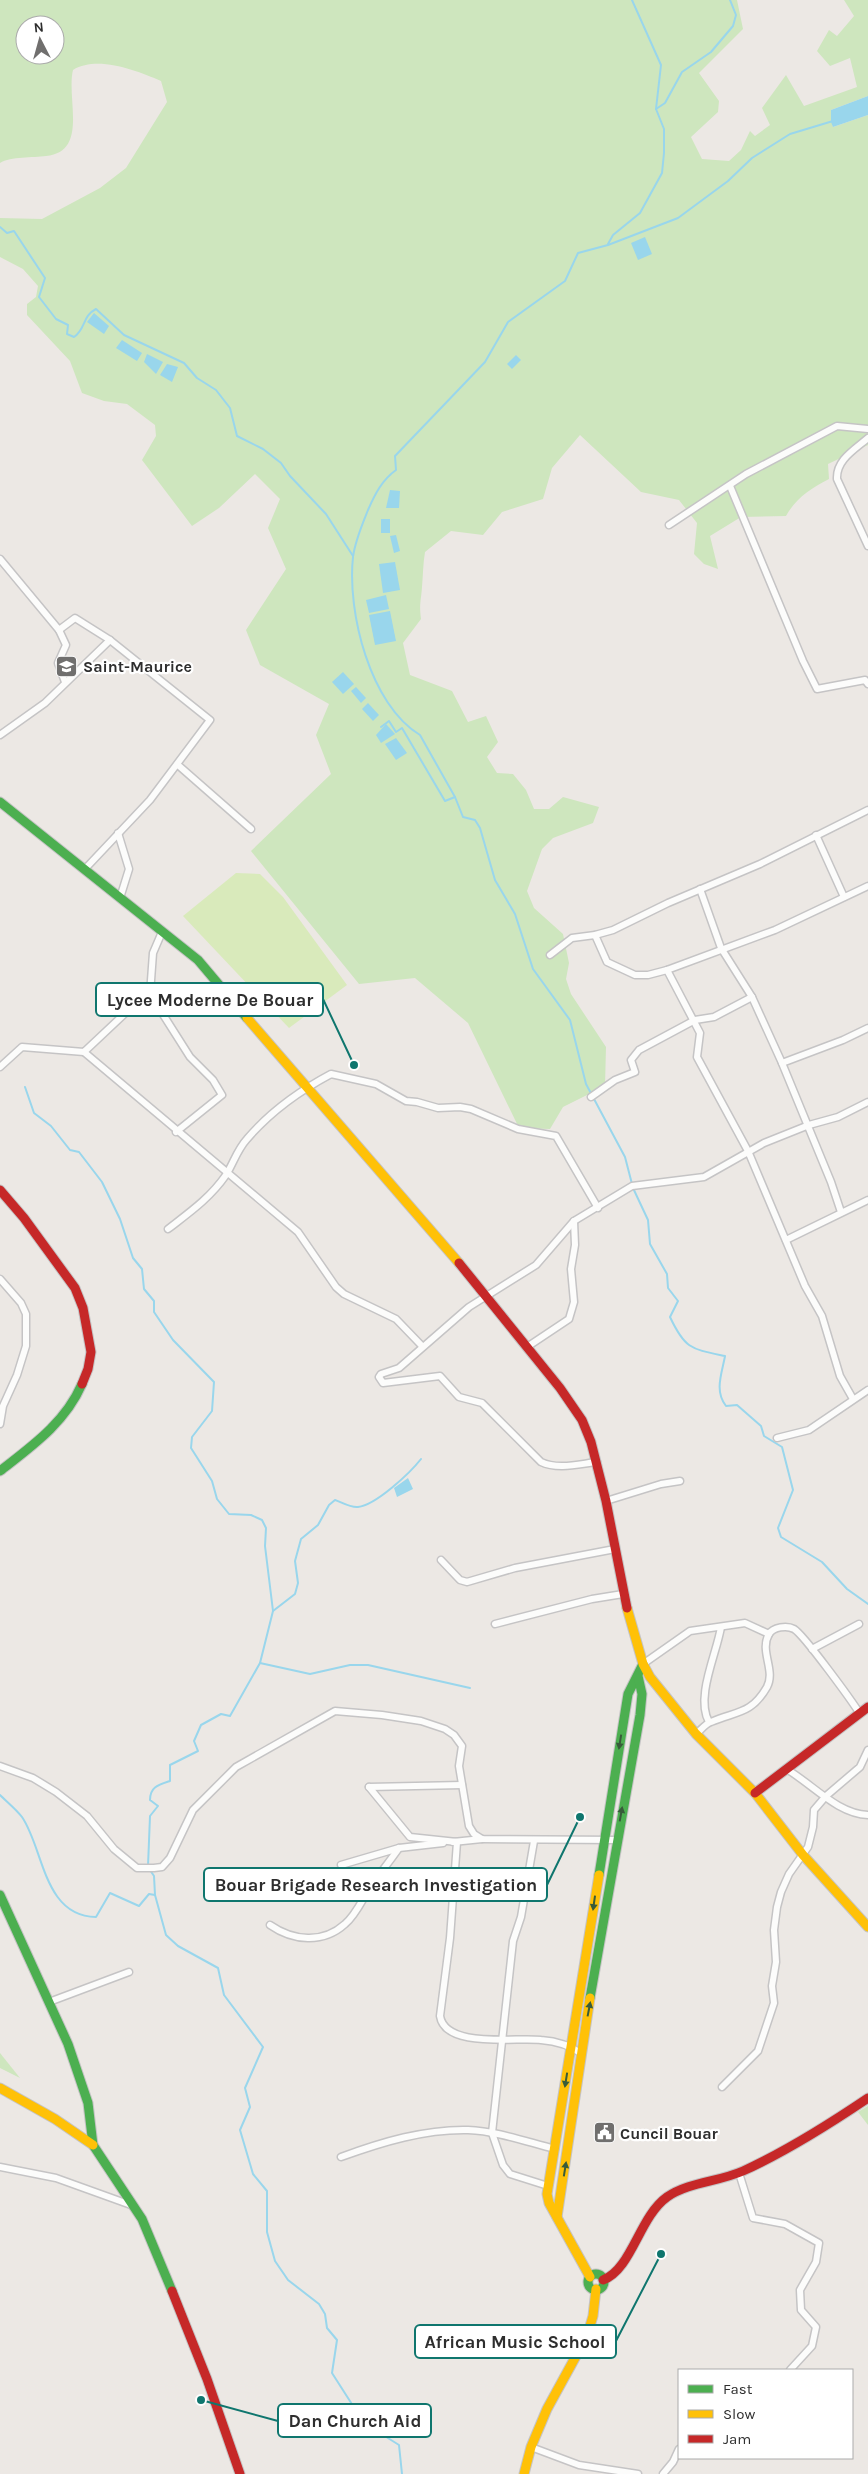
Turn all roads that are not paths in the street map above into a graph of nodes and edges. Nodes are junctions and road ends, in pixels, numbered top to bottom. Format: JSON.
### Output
{"nodes":[{"id":1,"x":868,"y":428,"type":"edge"},
{"id":2,"x":868,"y":438,"type":"edge"},
{"id":3,"x":730,"y":486,"type":"junction"},
{"id":4,"x":669,"y":525,"type":"dead end"},
{"id":5,"x":868,"y":546,"type":"edge"},
{"id":6,"x":0,"y":559,"type":"edge"},
{"id":7,"x":59,"y":630,"type":"junction"},
{"id":8,"x":110,"y":640,"type":"junction"},
{"id":9,"x":65,"y":682,"type":"junction"},
{"id":10,"x":868,"y":684,"type":"edge"},
{"id":11,"x":0,"y":735,"type":"edge"},
{"id":12,"x":178,"y":765,"type":"junction"},
{"id":13,"x":0,"y":802,"type":"edge"},
{"id":14,"x":868,"y":810,"type":"edge"},
{"id":15,"x":250,"y":829,"type":"dead end"},
{"id":16,"x":118,"y":833,"type":"junction"},
{"id":17,"x":816,"y":835,"type":"junction"},
{"id":18,"x":84,"y":870,"type":"junction"},
{"id":19,"x":868,"y":886,"type":"edge"},
{"id":20,"x":700,"y":889,"type":"junction"},
{"id":21,"x":844,"y":897,"type":"junction"},
{"id":22,"x":120,"y":898,"type":"junction"},
{"id":23,"x":162,"y":932,"type":"junction"},
{"id":24,"x":595,"y":935,"type":"junction"},
{"id":25,"x":721,"y":948,"type":"junction"},
{"id":26,"x":550,"y":955,"type":"dead end"},
{"id":27,"x":667,"y":970,"type":"junction"},
{"id":28,"x":150,"y":994,"type":"junction"},
{"id":29,"x":752,"y":997,"type":"junction"},
{"id":30,"x":695,"y":1020,"type":"junction"},
{"id":31,"x":868,"y":1028,"type":"edge"},
{"id":32,"x":84,"y":1052,"type":"junction"},
{"id":33,"x":782,"y":1063,"type":"junction"},
{"id":34,"x":0,"y":1067,"type":"edge"},
{"id":35,"x":308,"y":1087,"type":"junction"},
{"id":36,"x":591,"y":1097,"type":"dead end"},
{"id":37,"x":868,"y":1102,"type":"edge"},
{"id":38,"x":808,"y":1125,"type":"junction"},
{"id":39,"x":176,"y":1132,"type":"junction"},
{"id":40,"x":748,"y":1152,"type":"junction"},
{"id":41,"x":226,"y":1173,"type":"junction"},
{"id":42,"x":0,"y":1190,"type":"edge"},
{"id":43,"x":868,"y":1200,"type":"edge"},
{"id":44,"x":598,"y":1208,"type":"junction"},
{"id":45,"x":841,"y":1212,"type":"junction"},
{"id":46,"x":574,"y":1221,"type":"junction"},
{"id":47,"x":168,"y":1229,"type":"dead end"},
{"id":48,"x":786,"y":1240,"type":"junction"},
{"id":49,"x":0,"y":1279,"type":"edge"},
{"id":50,"x":486,"y":1296,"type":"junction"},
{"id":51,"x":422,"y":1346,"type":"junction"},
{"id":52,"x":527,"y":1347,"type":"junction"},
{"id":53,"x":868,"y":1390,"type":"edge"},
{"id":54,"x":853,"y":1399,"type":"junction"},
{"id":55,"x":0,"y":1424,"type":"edge"},
{"id":56,"x":777,"y":1438,"type":"dead end"},
{"id":57,"x":597,"y":1462,"type":"junction"},
{"id":58,"x":0,"y":1471,"type":"edge"},
{"id":59,"x":680,"y":1481,"type":"dead end"},
{"id":60,"x":606,"y":1501,"type":"junction"},
{"id":61,"x":615,"y":1549,"type":"junction"},
{"id":62,"x":441,"y":1560,"type":"dead end"},
{"id":63,"x":623,"y":1594,"type":"junction"},
{"id":64,"x":495,"y":1624,"type":"dead end"},
{"id":65,"x":858,"y":1624,"type":"dead end"},
{"id":66,"x":721,"y":1627,"type":"junction"},
{"id":67,"x":769,"y":1634,"type":"junction"},
{"id":68,"x":812,"y":1649,"type":"junction"},
{"id":69,"x":643,"y":1664,"type":"junction"},
{"id":70,"x":638,"y":1676,"type":"junction"},
{"id":71,"x":868,"y":1707,"type":"edge"},
{"id":72,"x":860,"y":1714,"type":"junction"},
{"id":73,"x":709,"y":1722,"type":"junction"},
{"id":74,"x":696,"y":1734,"type":"junction"},
{"id":75,"x":868,"y":1750,"type":"edge"},
{"id":76,"x":0,"y":1766,"type":"edge"},
{"id":77,"x":788,"y":1770,"type":"junction"},
{"id":78,"x":615,"y":1772,"type":"junction"},
{"id":79,"x":628,"y":1774,"type":"junction"},
{"id":80,"x":462,"y":1785,"type":"junction"},
{"id":81,"x":755,"y":1793,"type":"junction"},
{"id":82,"x":826,"y":1796,"type":"junction"},
{"id":83,"x":868,"y":1815,"type":"edge"},
{"id":84,"x":482,"y":1839,"type":"junction"},
{"id":85,"x":617,"y":1840,"type":"junction"},
{"id":86,"x":534,"y":1841,"type":"junction"},
{"id":87,"x":603,"y":1841,"type":"junction"},
{"id":88,"x":457,"y":1842,"type":"junction"},
{"id":89,"x":400,"y":1848,"type":"junction"},
{"id":90,"x":803,"y":1855,"type":"junction"},
{"id":91,"x":341,"y":1865,"type":"dead end"},
{"id":92,"x":0,"y":1895,"type":"edge"},
{"id":93,"x":270,"y":1925,"type":"dead end"},
{"id":94,"x":868,"y":1927,"type":"edge"},
{"id":95,"x":129,"y":1972,"type":"dead end"},
{"id":96,"x":49,"y":2002,"type":"junction"},
{"id":97,"x":501,"y":2039,"type":"junction"},
{"id":98,"x":571,"y":2047,"type":"junction"},
{"id":99,"x":582,"y":2054,"type":"junction"},
{"id":100,"x":722,"y":2087,"type":"dead end"},
{"id":101,"x":0,"y":2088,"type":"edge"},
{"id":102,"x":868,"y":2098,"type":"edge"},
{"id":103,"x":561,"y":2113,"type":"junction"},
{"id":104,"x":573,"y":2114,"type":"junction"},
{"id":105,"x":492,"y":2133,"type":"junction"},
{"id":106,"x":93,"y":2145,"type":"junction"},
{"id":107,"x":555,"y":2149,"type":"junction"},
{"id":108,"x":341,"y":2157,"type":"dead end"},
{"id":109,"x":0,"y":2168,"type":"edge"},
{"id":110,"x":739,"y":2173,"type":"junction"},
{"id":111,"x":548,"y":2186,"type":"junction"},
{"id":112,"x":132,"y":2205,"type":"junction"},
{"id":113,"x":557,"y":2218,"type":"junction"},
{"id":114,"x":590,"y":2277,"type":"junction"},
{"id":115,"x":603,"y":2280,"type":"junction"},
{"id":116,"x":596,"y":2289,"type":"junction"},
{"id":117,"x":791,"y":2369,"type":"edge"},
{"id":118,"x":531,"y":2447,"type":"junction"},
{"id":119,"x":678,"y":2451,"type":"edge"},
{"id":120,"x":240,"y":2474,"type":"edge"},
{"id":121,"x":524,"y":2474,"type":"edge"},
{"id":122,"x":638,"y":2474,"type":"edge"},
{"id":123,"x":663,"y":2474,"type":"edge"}],
"edges":[{"from":1,"to":3,"type":"street"},
{"from":2,"to":5,"type":"street"},
{"from":3,"to":4,"type":"street"},
{"from":3,"to":10,"type":"street"},
{"from":6,"to":7,"type":"street"},
{"from":7,"to":8,"type":"street"},
{"from":7,"to":9,"type":"street"},
{"from":8,"to":9,"type":"street"},
{"from":8,"to":12,"type":"street"},
{"from":9,"to":11,"type":"street"},
{"from":12,"to":15,"type":"street"},
{"from":12,"to":16,"type":"street"},
{"from":13,"to":18,"type":"main road"},
{"from":14,"to":17,"type":"street"},
{"from":16,"to":18,"type":"street"},
{"from":16,"to":22,"type":"street"},
{"from":17,"to":20,"type":"street"},
{"from":17,"to":21,"type":"street"},
{"from":18,"to":22,"type":"main road"},
{"from":19,"to":21,"type":"street"},
{"from":20,"to":24,"type":"street"},
{"from":20,"to":25,"type":"street"},
{"from":21,"to":25,"type":"street"},
{"from":22,"to":23,"type":"main road"},
{"from":23,"to":28,"type":"street"},
{"from":23,"to":35,"type":"main road"},
{"from":24,"to":26,"type":"street"},
{"from":24,"to":27,"type":"street"},
{"from":25,"to":27,"type":"street"},
{"from":25,"to":29,"type":"street"},
{"from":27,"to":30,"type":"street"},
{"from":28,"to":32,"type":"street"},
{"from":28,"to":39,"type":"street"},
{"from":29,"to":30,"type":"street"},
{"from":29,"to":33,"type":"street"},
{"from":30,"to":36,"type":"street"},
{"from":30,"to":40,"type":"street"},
{"from":31,"to":33,"type":"street"},
{"from":32,"to":34,"type":"street"},
{"from":32,"to":39,"type":"street"},
{"from":33,"to":38,"type":"street"},
{"from":35,"to":41,"type":"street"},
{"from":35,"to":44,"type":"street"},
{"from":35,"to":50,"type":"main road"},
{"from":37,"to":38,"type":"street"},
{"from":38,"to":40,"type":"street"},
{"from":38,"to":45,"type":"street"},
{"from":39,"to":41,"type":"street"},
{"from":40,"to":44,"type":"street"},
{"from":40,"to":48,"type":"street"},
{"from":41,"to":47,"type":"street"},
{"from":41,"to":51,"type":"street"},
{"from":42,"to":58,"type":"main road"},
{"from":43,"to":45,"type":"street"},
{"from":44,"to":46,"type":"street"},
{"from":45,"to":48,"type":"street"},
{"from":46,"to":50,"type":"street"},
{"from":46,"to":52,"type":"street"},
{"from":48,"to":54,"type":"street"},
{"from":49,"to":55,"type":"street"},
{"from":50,"to":51,"type":"street"},
{"from":50,"to":52,"type":"main road"},
{"from":51,"to":57,"type":"street"},
{"from":52,"to":57,"type":"main road"},
{"from":53,"to":54,"type":"street"},
{"from":54,"to":56,"type":"street"},
{"from":57,"to":60,"type":"main road"},
{"from":59,"to":60,"type":"street"},
{"from":60,"to":61,"type":"main road"},
{"from":61,"to":62,"type":"street"},
{"from":61,"to":63,"type":"main road"},
{"from":63,"to":64,"type":"street"},
{"from":63,"to":69,"type":"main road"},
{"from":65,"to":68,"type":"street"},
{"from":66,"to":67,"type":"street"},
{"from":66,"to":69,"type":"street"},
{"from":66,"to":73,"type":"street"},
{"from":67,"to":68,"type":"street"},
{"from":67,"to":73,"type":"street"},
{"from":68,"to":72,"type":"street"},
{"from":69,"to":70,"type":"main road"},
{"from":69,"to":74,"type":"main road"},
{"from":70,"to":78,"type":"main road","one_way":true},
{"from":70,"to":79,"type":"main road"},
{"from":71,"to":72,"type":"main road"},
{"from":72,"to":77,"type":"main road"},
{"from":73,"to":74,"type":"street"},
{"from":74,"to":81,"type":"main road"},
{"from":75,"to":82,"type":"street"},
{"from":76,"to":80,"type":"street"},
{"from":77,"to":81,"type":"main road"},
{"from":77,"to":82,"type":"street"},
{"from":78,"to":79,"type":"main road"},
{"from":78,"to":87,"type":"main road"},
{"from":85,"to":79,"type":"main road","one_way":true},
{"from":80,"to":84,"type":"street"},
{"from":80,"to":88,"type":"street"},
{"from":81,"to":90,"type":"main road"},
{"from":82,"to":83,"type":"street"},
{"from":82,"to":90,"type":"street"},
{"from":84,"to":86,"type":"street"},
{"from":84,"to":88,"type":"street"},
{"from":85,"to":87,"type":"street"},
{"from":99,"to":85,"type":"main road","one_way":true},
{"from":86,"to":87,"type":"street"},
{"from":86,"to":97,"type":"street"},
{"from":87,"to":98,"type":"main road","one_way":true},
{"from":88,"to":89,"type":"street"},
{"from":88,"to":97,"type":"street"},
{"from":89,"to":91,"type":"street"},
{"from":89,"to":93,"type":"street"},
{"from":90,"to":94,"type":"main road"},
{"from":90,"to":100,"type":"street"},
{"from":92,"to":96,"type":"main road"},
{"from":95,"to":96,"type":"street"},
{"from":96,"to":106,"type":"main road"},
{"from":97,"to":98,"type":"street"},
{"from":97,"to":105,"type":"street"},
{"from":98,"to":99,"type":"street"},
{"from":98,"to":103,"type":"main road","one_way":true},
{"from":99,"to":104,"type":"main road"},
{"from":101,"to":106,"type":"main road"},
{"from":102,"to":110,"type":"main road"},
{"from":103,"to":104,"type":"main road"},
{"from":103,"to":107,"type":"main road"},
{"from":113,"to":104,"type":"main road","one_way":true},
{"from":105,"to":107,"type":"street"},
{"from":105,"to":108,"type":"street"},
{"from":105,"to":111,"type":"street"},
{"from":106,"to":112,"type":"main road"},
{"from":107,"to":111,"type":"main road"},
{"from":109,"to":112,"type":"street"},
{"from":110,"to":115,"type":"main road"},
{"from":110,"to":117,"type":"street"},
{"from":111,"to":113,"type":"main road"},
{"from":112,"to":120,"type":"main road"},
{"from":113,"to":114,"type":"main road"},
{"from":114,"to":115,"type":"main road"},
{"from":114,"to":116,"type":"main road"},
{"from":115,"to":116,"type":"main road"},
{"from":116,"to":118,"type":"main road"},
{"from":118,"to":121,"type":"main road"},
{"from":118,"to":122,"type":"street"},
{"from":119,"to":123,"type":"street"}]}
